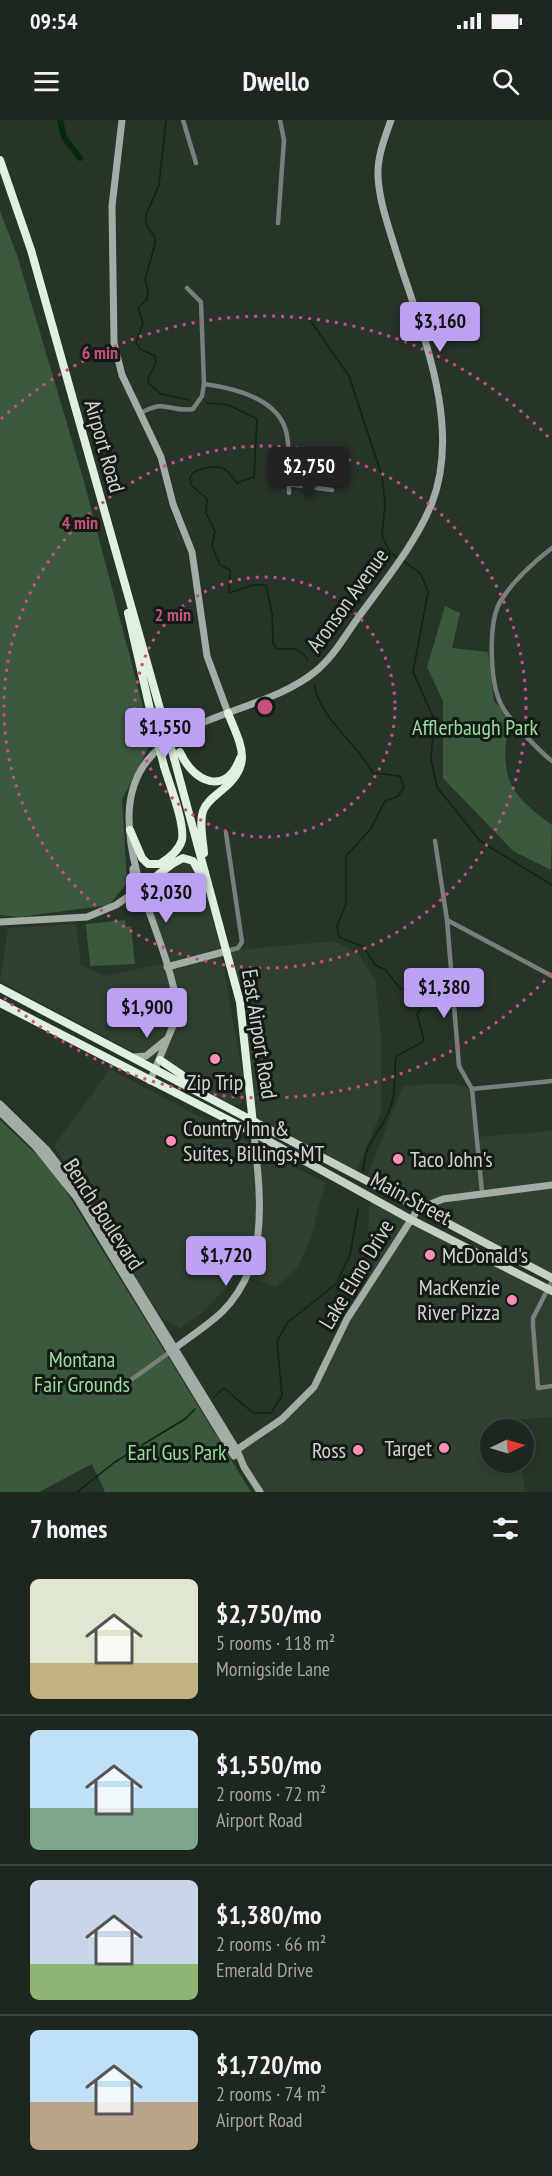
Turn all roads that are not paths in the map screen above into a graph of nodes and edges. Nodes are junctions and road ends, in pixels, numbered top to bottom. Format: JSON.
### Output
{"nodes":[{"id":1,"x":122,"y":120,"type":"edge"},
{"id":2,"x":183,"y":120,"type":"edge"},
{"id":3,"x":280,"y":120,"type":"edge"},
{"id":4,"x":391,"y":120,"type":"edge"},
{"id":5,"x":0,"y":160,"type":"edge"},
{"id":6,"x":196,"y":163,"type":"dead end"},
{"id":7,"x":278,"y":223,"type":"dead end"},
{"id":8,"x":187,"y":288,"type":"dead end"},
{"id":9,"x":204,"y":384,"type":"junction"},
{"id":10,"x":141,"y":413,"type":"junction"},
{"id":11,"x":288,"y":484,"type":"junction"},
{"id":12,"x":332,"y":490,"type":"dead end"},
{"id":13,"x":289,"y":493,"type":"dead end"},
{"id":14,"x":552,"y":548,"type":"edge"},
{"id":15,"x":124,"y":583,"type":"junction"},
{"id":16,"x":228,"y":713,"type":"junction"},
{"id":17,"x":241,"y":748,"type":"junction"},
{"id":18,"x":177,"y":755,"type":"junction"},
{"id":19,"x":552,"y":761,"type":"edge"},
{"id":20,"x":130,"y":830,"type":"junction"},
{"id":21,"x":226,"y":833,"type":"dead end"},
{"id":22,"x":435,"y":841,"type":"dead end"},
{"id":23,"x":206,"y":874,"type":"junction"},
{"id":24,"x":141,"y":888,"type":"junction"},
{"id":25,"x":212,"y":895,"type":"junction"},
{"id":26,"x":129,"y":896,"type":"junction"},
{"id":27,"x":447,"y":920,"type":"junction"},
{"id":28,"x":0,"y":922,"type":"edge"},
{"id":29,"x":227,"y":951,"type":"junction"},
{"id":30,"x":167,"y":967,"type":"junction"},
{"id":31,"x":552,"y":976,"type":"edge"},
{"id":32,"x":0,"y":988,"type":"edge"},
{"id":33,"x":0,"y":1003,"type":"edge"},
{"id":34,"x":167,"y":1039,"type":"junction"},
{"id":35,"x":132,"y":1057,"type":"junction"},
{"id":36,"x":160,"y":1060,"type":"junction"},
{"id":37,"x":155,"y":1070,"type":"junction"},
{"id":38,"x":552,"y":1081,"type":"edge"},
{"id":39,"x":150,"y":1082,"type":"junction"},
{"id":40,"x":472,"y":1089,"type":"junction"},
{"id":41,"x":200,"y":1093,"type":"junction"},
{"id":42,"x":0,"y":1104,"type":"edge"},
{"id":43,"x":0,"y":1112,"type":"edge"},
{"id":44,"x":255,"y":1122,"type":"junction"},
{"id":45,"x":254,"y":1134,"type":"junction"},
{"id":46,"x":552,"y":1185,"type":"edge"},
{"id":47,"x":482,"y":1192,"type":"junction"},
{"id":48,"x":418,"y":1209,"type":"junction"},
{"id":49,"x":410,"y":1219,"type":"junction"},
{"id":50,"x":551,"y":1285,"type":"edge"},
{"id":51,"x":172,"y":1350,"type":"junction"},
{"id":52,"x":552,"y":1386,"type":"edge"},
{"id":53,"x":114,"y":1392,"type":"dead end"},
{"id":54,"x":234,"y":1451,"type":"junction"},
{"id":55,"x":260,"y":1492,"type":"edge"}],
"edges":[{"from":1,"to":10,"type":"main road"},
{"from":2,"to":6,"type":"street"},
{"from":3,"to":7,"type":"street"},
{"from":4,"to":16,"type":"main road","name":"Aronson Avenue"},
{"from":5,"to":15,"type":"highway","name":"Airport Road"},
{"from":8,"to":9,"type":"street"},
{"from":9,"to":10,"type":"street"},
{"from":9,"to":11,"type":"street"},
{"from":10,"to":16,"type":"main road"},
{"from":11,"to":12,"type":"street"},
{"from":11,"to":13,"type":"street"},
{"from":14,"to":19,"type":"street"},
{"from":15,"to":18,"type":"highway","name":"Airport Road","bridge":true},
{"from":15,"to":20,"type":"highway","bridge":true},
{"from":16,"to":17,"type":"highway"},
{"from":16,"to":20,"type":"main road","name":"Aronson Avenue"},
{"from":17,"to":18,"type":"highway"},
{"from":17,"to":23,"type":"highway"},
{"from":18,"to":23,"type":"highway","name":"Airport Road"},
{"from":20,"to":24,"type":"main road","name":"Aronson Avenue"},
{"from":20,"to":26,"type":"main road"},
{"from":21,"to":29,"type":"street"},
{"from":22,"to":27,"type":"street"},
{"from":23,"to":25,"type":"highway","name":"Airport Road"},
{"from":24,"to":25,"type":"highway"},
{"from":24,"to":26,"type":"main road"},
{"from":24,"to":30,"type":"main road","name":"Aronson Avenue"},
{"from":25,"to":29,"type":"highway","name":"Airport Road"},
{"from":26,"to":28,"type":"main road"},
{"from":27,"to":31,"type":"street"},
{"from":27,"to":40,"type":"street"},
{"from":29,"to":30,"type":"main road"},
{"from":29,"to":44,"type":"highway","name":"East Airport Road"},
{"from":30,"to":34,"type":"main road","name":"Aronson Avenue"},
{"from":32,"to":35,"type":"highway"},
{"from":33,"to":39,"type":"highway"},
{"from":34,"to":35,"type":"main road"},
{"from":34,"to":36,"type":"main road","name":"Aronson Avenue"},
{"from":35,"to":37,"type":"highway"},
{"from":36,"to":37,"type":"main road","name":"Aronson Avenue"},
{"from":36,"to":41,"type":"highway"},
{"from":37,"to":39,"type":"main road","name":"Aronson Avenue"},
{"from":37,"to":41,"type":"highway"},
{"from":38,"to":40,"type":"street"},
{"from":39,"to":45,"type":"highway"},
{"from":40,"to":47,"type":"street"},
{"from":41,"to":44,"type":"highway"},
{"from":42,"to":51,"type":"main road"},
{"from":43,"to":51,"type":"main road","name":"Bench Boulevard"},
{"from":44,"to":45,"type":"highway"},
{"from":44,"to":48,"type":"main road","name":"Main Street"},
{"from":45,"to":49,"type":"main road","name":"Main Street"},
{"from":45,"to":51,"type":"main road"},
{"from":46,"to":47,"type":"main road","name":"Lake Elmo Drive"},
{"from":47,"to":48,"type":"main road","name":"Lake Elmo Drive"},
{"from":48,"to":49,"type":"main road","name":"Lake Elmo Drive"},
{"from":48,"to":50,"type":"main road","name":"Main Street"},
{"from":49,"to":50,"type":"main road","name":"Main Street"},
{"from":49,"to":54,"type":"main road","name":"Lake Elmo Drive"},
{"from":50,"to":52,"type":"street"},
{"from":51,"to":53,"type":"street"},
{"from":51,"to":54,"type":"main road"},
{"from":54,"to":55,"type":"main road"}]}
